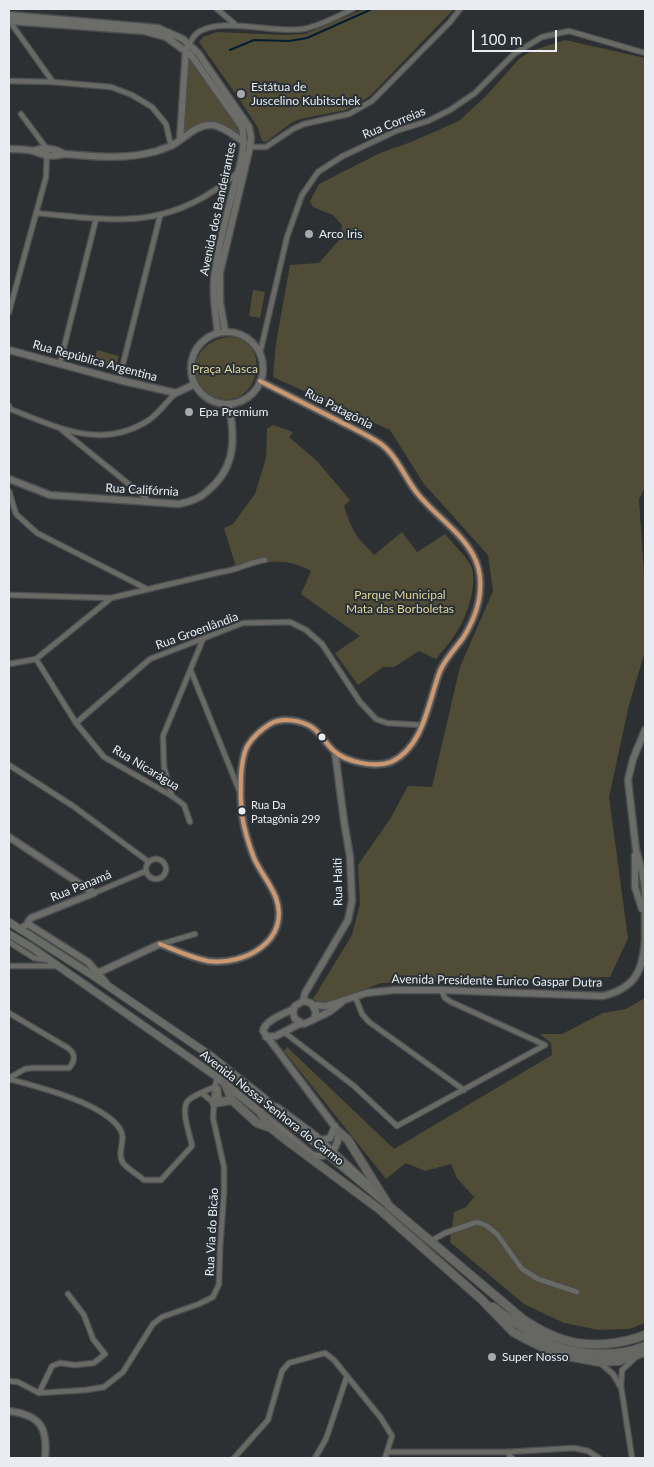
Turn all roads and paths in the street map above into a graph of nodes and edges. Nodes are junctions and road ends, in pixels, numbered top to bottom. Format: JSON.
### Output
{"nodes":[{"id":1,"x":217,"y":9,"type":"edge"},
{"id":2,"x":353,"y":9,"type":"edge"},
{"id":3,"x":460,"y":9,"type":"edge"},
{"id":4,"x":10,"y":19,"type":"edge"},
{"id":5,"x":237,"y":26,"type":"junction"},
{"id":6,"x":187,"y":47,"type":"junction"},
{"id":7,"x":645,"y":53,"type":"edge"},
{"id":8,"x":9,"y":81,"type":"edge"},
{"id":9,"x":53,"y":82,"type":"junction"},
{"id":10,"x":21,"y":114,"type":"dead end"},
{"id":11,"x":180,"y":140,"type":"junction"},
{"id":12,"x":244,"y":142,"type":"junction"},
{"id":13,"x":171,"y":146,"type":"junction"},
{"id":14,"x":250,"y":147,"type":"junction"},
{"id":15,"x":9,"y":149,"type":"edge"},
{"id":16,"x":47,"y":152,"type":"junction"},
{"id":17,"x":238,"y":172,"type":"junction"},
{"id":18,"x":220,"y":188,"type":"junction"},
{"id":19,"x":233,"y":189,"type":"junction"},
{"id":20,"x":36,"y":213,"type":"junction"},
{"id":21,"x":160,"y":216,"type":"junction"},
{"id":22,"x":96,"y":219,"type":"junction"},
{"id":23,"x":9,"y":312,"type":"edge"},
{"id":24,"x":221,"y":332,"type":"junction"},
{"id":25,"x":9,"y":350,"type":"edge"},
{"id":26,"x":260,"y":353,"type":"junction"},
{"id":27,"x":60,"y":363,"type":"junction"},
{"id":28,"x":119,"y":380,"type":"junction"},
{"id":29,"x":260,"y":382,"type":"junction"},
{"id":30,"x":195,"y":384,"type":"junction"},
{"id":31,"x":176,"y":393,"type":"junction"},
{"id":32,"x":229,"y":404,"type":"junction"},
{"id":33,"x":9,"y":406,"type":"edge"},
{"id":34,"x":58,"y":427,"type":"junction"},
{"id":35,"x":9,"y":479,"type":"edge"},
{"id":36,"x":9,"y":491,"type":"edge"},
{"id":37,"x":147,"y":501,"type":"junction"},
{"id":38,"x":265,"y":560,"type":"dead end"},
{"id":39,"x":148,"y":590,"type":"junction"},
{"id":40,"x":9,"y":595,"type":"edge"},
{"id":41,"x":111,"y":598,"type":"junction"},
{"id":42,"x":203,"y":639,"type":"junction"},
{"id":43,"x":36,"y":659,"type":"junction"},
{"id":44,"x":9,"y":664,"type":"edge"},
{"id":45,"x":191,"y":671,"type":"junction"},
{"id":46,"x":76,"y":722,"type":"junction"},
{"id":47,"x":422,"y":725,"type":"junction"},
{"id":48,"x":645,"y":730,"type":"edge"},
{"id":49,"x":335,"y":752,"type":"junction"},
{"id":50,"x":9,"y":765,"type":"edge"},
{"id":51,"x":241,"y":794,"type":"junction"},
{"id":52,"x":172,"y":796,"type":"junction"},
{"id":53,"x":190,"y":822,"type":"dead end"},
{"id":54,"x":9,"y":837,"type":"edge"},
{"id":55,"x":636,"y":850,"type":"junction"},
{"id":56,"x":149,"y":862,"type":"junction"},
{"id":57,"x":644,"y":871,"type":"edge"},
{"id":58,"x":146,"y":872,"type":"junction"},
{"id":59,"x":634,"y":878,"type":"junction"},
{"id":60,"x":635,"y":887,"type":"junction"},
{"id":61,"x":645,"y":889,"type":"edge"},
{"id":62,"x":94,"y":893,"type":"junction"},
{"id":63,"x":644,"y":915,"type":"junction"},
{"id":64,"x":9,"y":922,"type":"edge"},
{"id":65,"x":28,"y":924,"type":"junction"},
{"id":66,"x":20,"y":929,"type":"junction"},
{"id":67,"x":9,"y":934,"type":"edge"},
{"id":68,"x":195,"y":934,"type":"dead end"},
{"id":69,"x":645,"y":939,"type":"edge"},
{"id":70,"x":9,"y":942,"type":"edge"},
{"id":71,"x":160,"y":944,"type":"junction"},
{"id":72,"x":52,"y":963,"type":"junction"},
{"id":73,"x":9,"y":966,"type":"edge"},
{"id":74,"x":104,"y":970,"type":"junction"},
{"id":75,"x":96,"y":971,"type":"junction"},
{"id":76,"x":103,"y":978,"type":"junction"},
{"id":77,"x":112,"y":990,"type":"junction"},
{"id":78,"x":441,"y":990,"type":"junction"},
{"id":79,"x":355,"y":996,"type":"junction"},
{"id":80,"x":344,"y":1000,"type":"junction"},
{"id":81,"x":303,"y":1001,"type":"junction"},
{"id":82,"x":313,"y":1005,"type":"junction"},
{"id":83,"x":293,"y":1009,"type":"junction"},
{"id":84,"x":9,"y":1013,"type":"edge"},
{"id":85,"x":314,"y":1019,"type":"junction"},
{"id":86,"x":300,"y":1023,"type":"junction"},
{"id":87,"x":284,"y":1032,"type":"junction"},
{"id":88,"x":276,"y":1036,"type":"junction"},
{"id":89,"x":266,"y":1037,"type":"junction"},
{"id":90,"x":278,"y":1051,"type":"junction"},
{"id":91,"x":217,"y":1077,"type":"junction"},
{"id":92,"x":9,"y":1079,"type":"edge"},
{"id":93,"x":225,"y":1083,"type":"junction"},
{"id":94,"x":215,"y":1087,"type":"junction"},
{"id":95,"x":464,"y":1090,"type":"junction"},
{"id":96,"x":202,"y":1094,"type":"junction"},
{"id":97,"x":232,"y":1100,"type":"junction"},
{"id":98,"x":214,"y":1102,"type":"junction"},
{"id":99,"x":261,"y":1112,"type":"junction"},
{"id":100,"x":289,"y":1118,"type":"junction"},
{"id":101,"x":271,"y":1128,"type":"junction"},
{"id":102,"x":337,"y":1128,"type":"junction"},
{"id":103,"x":282,"y":1129,"type":"junction"},
{"id":104,"x":321,"y":1140,"type":"junction"},
{"id":105,"x":330,"y":1153,"type":"junction"},
{"id":106,"x":312,"y":1155,"type":"junction"},
{"id":107,"x":389,"y":1206,"type":"junction"},
{"id":108,"x":378,"y":1209,"type":"junction"},
{"id":109,"x":431,"y":1241,"type":"junction"},
{"id":110,"x":577,"y":1292,"type":"dead end"},
{"id":111,"x":68,"y":1294,"type":"dead end"},
{"id":112,"x":481,"y":1299,"type":"junction"},
{"id":113,"x":645,"y":1335,"type":"edge"},
{"id":114,"x":644,"y":1350,"type":"edge"},
{"id":115,"x":598,"y":1362,"type":"junction"},
{"id":116,"x":346,"y":1376,"type":"junction"},
{"id":117,"x":9,"y":1381,"type":"edge"},
{"id":118,"x":621,"y":1386,"type":"junction"},
{"id":119,"x":39,"y":1392,"type":"junction"},
{"id":120,"x":9,"y":1411,"type":"edge"},
{"id":121,"x":388,"y":1452,"type":"junction"},
{"id":122,"x":507,"y":1452,"type":"junction"},
{"id":123,"x":44,"y":1458,"type":"edge"},
{"id":124,"x":234,"y":1458,"type":"edge"},
{"id":125,"x":315,"y":1458,"type":"edge"},
{"id":126,"x":385,"y":1458,"type":"edge"},
{"id":127,"x":512,"y":1458,"type":"edge"},
{"id":128,"x":599,"y":1458,"type":"edge"},
{"id":129,"x":632,"y":1458,"type":"edge"}],
"edges":[{"from":1,"to":5,"type":"street"},
{"from":2,"to":5,"type":"street"},
{"from":3,"to":14,"type":"street"},
{"from":4,"to":6,"type":"street","name":"Avenida dos Bandeirantes"},
{"from":4,"to":6,"type":"street","name":"Avenida dos Bandeirantes"},
{"from":4,"to":9,"type":"street"},
{"from":5,"to":6,"type":"street"},
{"from":6,"to":11,"type":"street"},
{"from":6,"to":12,"type":"street","name":"Avenida dos Bandeirantes"},
{"from":6,"to":14,"type":"street","name":"Avenida dos Bandeirantes"},
{"from":7,"to":26,"type":"street","name":"Rua Correias"},
{"from":8,"to":9,"type":"street"},
{"from":9,"to":13,"type":"street"},
{"from":10,"to":16,"type":"street"},
{"from":11,"to":12,"type":"street"},
{"from":11,"to":13,"type":"street"},
{"from":12,"to":14,"type":"street"},
{"from":12,"to":17,"type":"street","name":"Avenida dos Bandeirantes"},
{"from":13,"to":16,"type":"street"},
{"from":14,"to":24,"type":"street","name":"Avenida dos Bandeirantes"},
{"from":15,"to":16,"type":"street"},
{"from":16,"to":20,"type":"street"},
{"from":17,"to":18,"type":"street"},
{"from":17,"to":19,"type":"street","name":"Avenida dos Bandeirantes"},
{"from":18,"to":19,"type":"street"},
{"from":18,"to":21,"type":"street"},
{"from":19,"to":24,"type":"street","name":"Avenida dos Bandeirantes"},
{"from":20,"to":22,"type":"street"},
{"from":20,"to":23,"type":"street"},
{"from":21,"to":22,"type":"street"},
{"from":21,"to":28,"type":"street"},
{"from":22,"to":27,"type":"street"},
{"from":24,"to":26,"type":"street"},
{"from":24,"to":30,"type":"street"},
{"from":25,"to":27,"type":"street","name":"Rua República Argentina"},
{"from":26,"to":29,"type":"street"},
{"from":27,"to":28,"type":"street","name":"Rua República Argentina"},
{"from":28,"to":31,"type":"street","name":"Rua República Argentina"},
{"from":29,"to":32,"type":"street"},
{"from":29,"to":47,"type":"street","name":"Rua Patagônia"},
{"from":30,"to":31,"type":"street"},
{"from":30,"to":32,"type":"street"},
{"from":31,"to":34,"type":"street"},
{"from":32,"to":37,"type":"street","name":"Rua Califórnia"},
{"from":33,"to":34,"type":"street"},
{"from":34,"to":37,"type":"street"},
{"from":35,"to":37,"type":"street","name":"Rua Califórnia"},
{"from":36,"to":39,"type":"street"},
{"from":38,"to":39,"type":"street"},
{"from":39,"to":41,"type":"street"},
{"from":40,"to":41,"type":"street"},
{"from":41,"to":43,"type":"street"},
{"from":42,"to":45,"type":"street"},
{"from":42,"to":46,"type":"street","name":"Rua Groenlândia"},
{"from":42,"to":47,"type":"street","name":"Rua Groenlândia"},
{"from":43,"to":44,"type":"street"},
{"from":43,"to":46,"type":"street","name":"Rua Nicarágua"},
{"from":45,"to":51,"type":"street"},
{"from":45,"to":52,"type":"street"},
{"from":46,"to":52,"type":"street","name":"Rua Nicarágua"},
{"from":47,"to":49,"type":"street","name":"Rua Patagônia"},
{"from":48,"to":55,"type":"street","name":"Avenida Presidente Eurico Gaspar Dutra"},
{"from":49,"to":51,"type":"street","name":"Rua Patagônia"},
{"from":49,"to":81,"type":"street","name":"Rua Haiti"},
{"from":50,"to":56,"type":"street"},
{"from":51,"to":71,"type":"street","name":"Rua Patagônia"},
{"from":52,"to":53,"type":"street","name":"Rua Nicarágua"},
{"from":54,"to":62,"type":"street"},
{"from":55,"to":57,"type":"street","name":"Avenida Presidente Eurico Gaspar Dutra"},
{"from":55,"to":59,"type":"street","name":"Avenida Presidente Eurico Gaspar Dutra"},
{"from":56,"to":58,"type":"street"},
{"from":56,"to":58,"type":"street"},
{"from":57,"to":59,"type":"street"},
{"from":57,"to":61,"type":"street","name":"Avenida Presidente Eurico Gaspar Dutra"},
{"from":58,"to":62,"type":"street","name":"Rua Panamá"},
{"from":59,"to":60,"type":"street","name":"Avenida Presidente Eurico Gaspar Dutra"},
{"from":60,"to":61,"type":"street"},
{"from":60,"to":63,"type":"street","name":"Avenida Presidente Eurico Gaspar Dutra"},
{"from":61,"to":63,"type":"street","name":"Avenida Presidente Eurico Gaspar Dutra"},
{"from":62,"to":65,"type":"street","name":"Rua Panamá"},
{"from":63,"to":69,"type":"street","name":"Avenida Presidente Eurico Gaspar Dutra"},
{"from":64,"to":66,"type":"main road","name":"Avenida Nossa Senhora do Carmo"},
{"from":65,"to":66,"type":"street"},
{"from":65,"to":75,"type":"street","name":"Avenida Nossa Senhora do Carmo"},
{"from":66,"to":77,"type":"main road","name":"Avenida Nossa Senhora do Carmo"},
{"from":67,"to":72,"type":"main road","name":"Avenida Nossa Senhora do Carmo"},
{"from":68,"to":71,"type":"street"},
{"from":69,"to":78,"type":"street","name":"Avenida Presidente Eurico Gaspar Dutra"},
{"from":70,"to":72,"type":"street","name":"Avenida Nossa Senhora do Carmo"},
{"from":71,"to":74,"type":"street"},
{"from":72,"to":73,"type":"street"},
{"from":72,"to":91,"type":"main road","name":"Avenida Nossa Senhora do Carmo"},
{"from":74,"to":75,"type":"street"},
{"from":74,"to":76,"type":"street"},
{"from":75,"to":76,"type":"street","name":"Avenida Nossa Senhora do Carmo"},
{"from":76,"to":77,"type":"street","name":"Avenida Nossa Senhora do Carmo"},
{"from":77,"to":100,"type":"main road","name":"Avenida Nossa Senhora do Carmo"},
{"from":78,"to":79,"type":"street","name":"Avenida Presidente Eurico Gaspar Dutra"},
{"from":78,"to":95,"type":"street"},
{"from":79,"to":80,"type":"street","name":"Avenida Presidente Eurico Gaspar Dutra"},
{"from":79,"to":95,"type":"street"},
{"from":80,"to":82,"type":"street","name":"Avenida Presidente Eurico Gaspar Dutra"},
{"from":80,"to":85,"type":"street","name":"Avenida Presidente Eurico Gaspar Dutra"},
{"from":81,"to":82,"type":"street"},
{"from":81,"to":83,"type":"street"},
{"from":82,"to":85,"type":"street"},
{"from":83,"to":86,"type":"street"},
{"from":83,"to":89,"type":"street"},
{"from":84,"to":92,"type":"street"},
{"from":85,"to":86,"type":"street"},
{"from":86,"to":87,"type":"street"},
{"from":87,"to":88,"type":"street"},
{"from":87,"to":95,"type":"street"},
{"from":88,"to":89,"type":"street"},
{"from":88,"to":90,"type":"street"},
{"from":89,"to":90,"type":"street"},
{"from":90,"to":102,"type":"street"},
{"from":91,"to":93,"type":"main road","name":"Avenida Nossa Senhora do Carmo"},
{"from":91,"to":94,"type":"street","name":"Rua Via do Bicão"},
{"from":92,"to":96,"type":"street"},
{"from":93,"to":97,"type":"highway"},
{"from":93,"to":99,"type":"main road","name":"Avenida Nossa Senhora do Carmo"},
{"from":94,"to":96,"type":"street"},
{"from":94,"to":98,"type":"street","name":"Rua Via do Bicão"},
{"from":96,"to":98,"type":"street"},
{"from":97,"to":98,"type":"highway"},
{"from":97,"to":101,"type":"highway"},
{"from":98,"to":119,"type":"street","name":"Rua Via do Bicão"},
{"from":99,"to":101,"type":"highway"},
{"from":99,"to":103,"type":"street","name":"Avenida Nossa Senhora do Carmo"},
{"from":100,"to":103,"type":"street"},
{"from":100,"to":104,"type":"street","name":"Avenida Nossa Senhora do Carmo"},
{"from":100,"to":105,"type":"main road"},
{"from":101,"to":108,"type":"highway"},
{"from":102,"to":104,"type":"street"},
{"from":102,"to":105,"type":"street"},
{"from":102,"to":107,"type":"highway"},
{"from":103,"to":106,"type":"street","name":"Avenida Nossa Senhora do Carmo"},
{"from":104,"to":105,"type":"street","name":"Avenida Nossa Senhora do Carmo"},
{"from":105,"to":106,"type":"street"},
{"from":105,"to":107,"type":"main road"},
{"from":106,"to":108,"type":"street","name":"Avenida Nossa Senhora do Carmo"},
{"from":107,"to":109,"type":"highway"},
{"from":108,"to":112,"type":"highway"},
{"from":109,"to":110,"type":"street"},
{"from":109,"to":113,"type":"highway"},
{"from":111,"to":119,"type":"street"},
{"from":112,"to":114,"type":"highway"},
{"from":112,"to":115,"type":"highway"},
{"from":114,"to":115,"type":"highway"},
{"from":114,"to":118,"type":"street"},
{"from":115,"to":118,"type":"street"},
{"from":116,"to":121,"type":"street"},
{"from":116,"to":124,"type":"street"},
{"from":116,"to":125,"type":"street"},
{"from":117,"to":119,"type":"street","name":"Rua Via do Bicão"},
{"from":118,"to":129,"type":"street"},
{"from":120,"to":123,"type":"street"},
{"from":121,"to":122,"type":"street"},
{"from":121,"to":126,"type":"street"},
{"from":122,"to":127,"type":"street"},
{"from":122,"to":128,"type":"street"}]}
